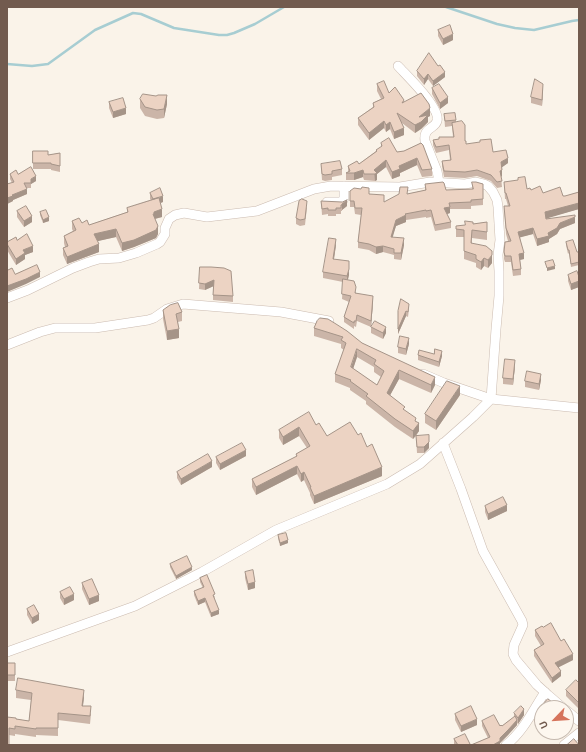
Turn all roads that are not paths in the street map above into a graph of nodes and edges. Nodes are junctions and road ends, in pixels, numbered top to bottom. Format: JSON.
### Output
{"nodes":[{"id":1,"x":398,"y":66,"type":"dead end"},
{"id":2,"x":439,"y":182,"type":"junction"},
{"id":3,"x":344,"y":186,"type":"junction"},
{"id":4,"x":324,"y":202,"type":"edge"},
{"id":5,"x":7,"y":298,"type":"edge"},
{"id":6,"x":338,"y":326,"type":"edge"},
{"id":7,"x":7,"y":345,"type":"edge"},
{"id":8,"x":416,"y":370,"type":"edge"},
{"id":9,"x":491,"y":399,"type":"junction"},
{"id":10,"x":579,"y":408,"type":"edge"},
{"id":11,"x":443,"y":443,"type":"junction"},
{"id":12,"x":7,"y":652,"type":"edge"},
{"id":13,"x":545,"y":692,"type":"junction"},
{"id":14,"x":554,"y":700,"type":"edge"},
{"id":15,"x":579,"y":733,"type":"edge"},
{"id":16,"x":506,"y":745,"type":"edge"},
{"id":17,"x":564,"y":745,"type":"edge"}],
"edges":[{"from":1,"to":2,"type":"street"},
{"from":2,"to":3,"type":"street"},
{"from":2,"to":9,"type":"street"},
{"from":3,"to":4,"type":"street"},
{"from":3,"to":5,"type":"street"},
{"from":6,"to":7,"type":"street"},
{"from":8,"to":9,"type":"street"},
{"from":9,"to":10,"type":"street"},
{"from":9,"to":11,"type":"street"},
{"from":11,"to":12,"type":"street"},
{"from":11,"to":13,"type":"street"},
{"from":13,"to":14,"type":"street"},
{"from":13,"to":16,"type":"street"},
{"from":15,"to":17,"type":"street"}]}
